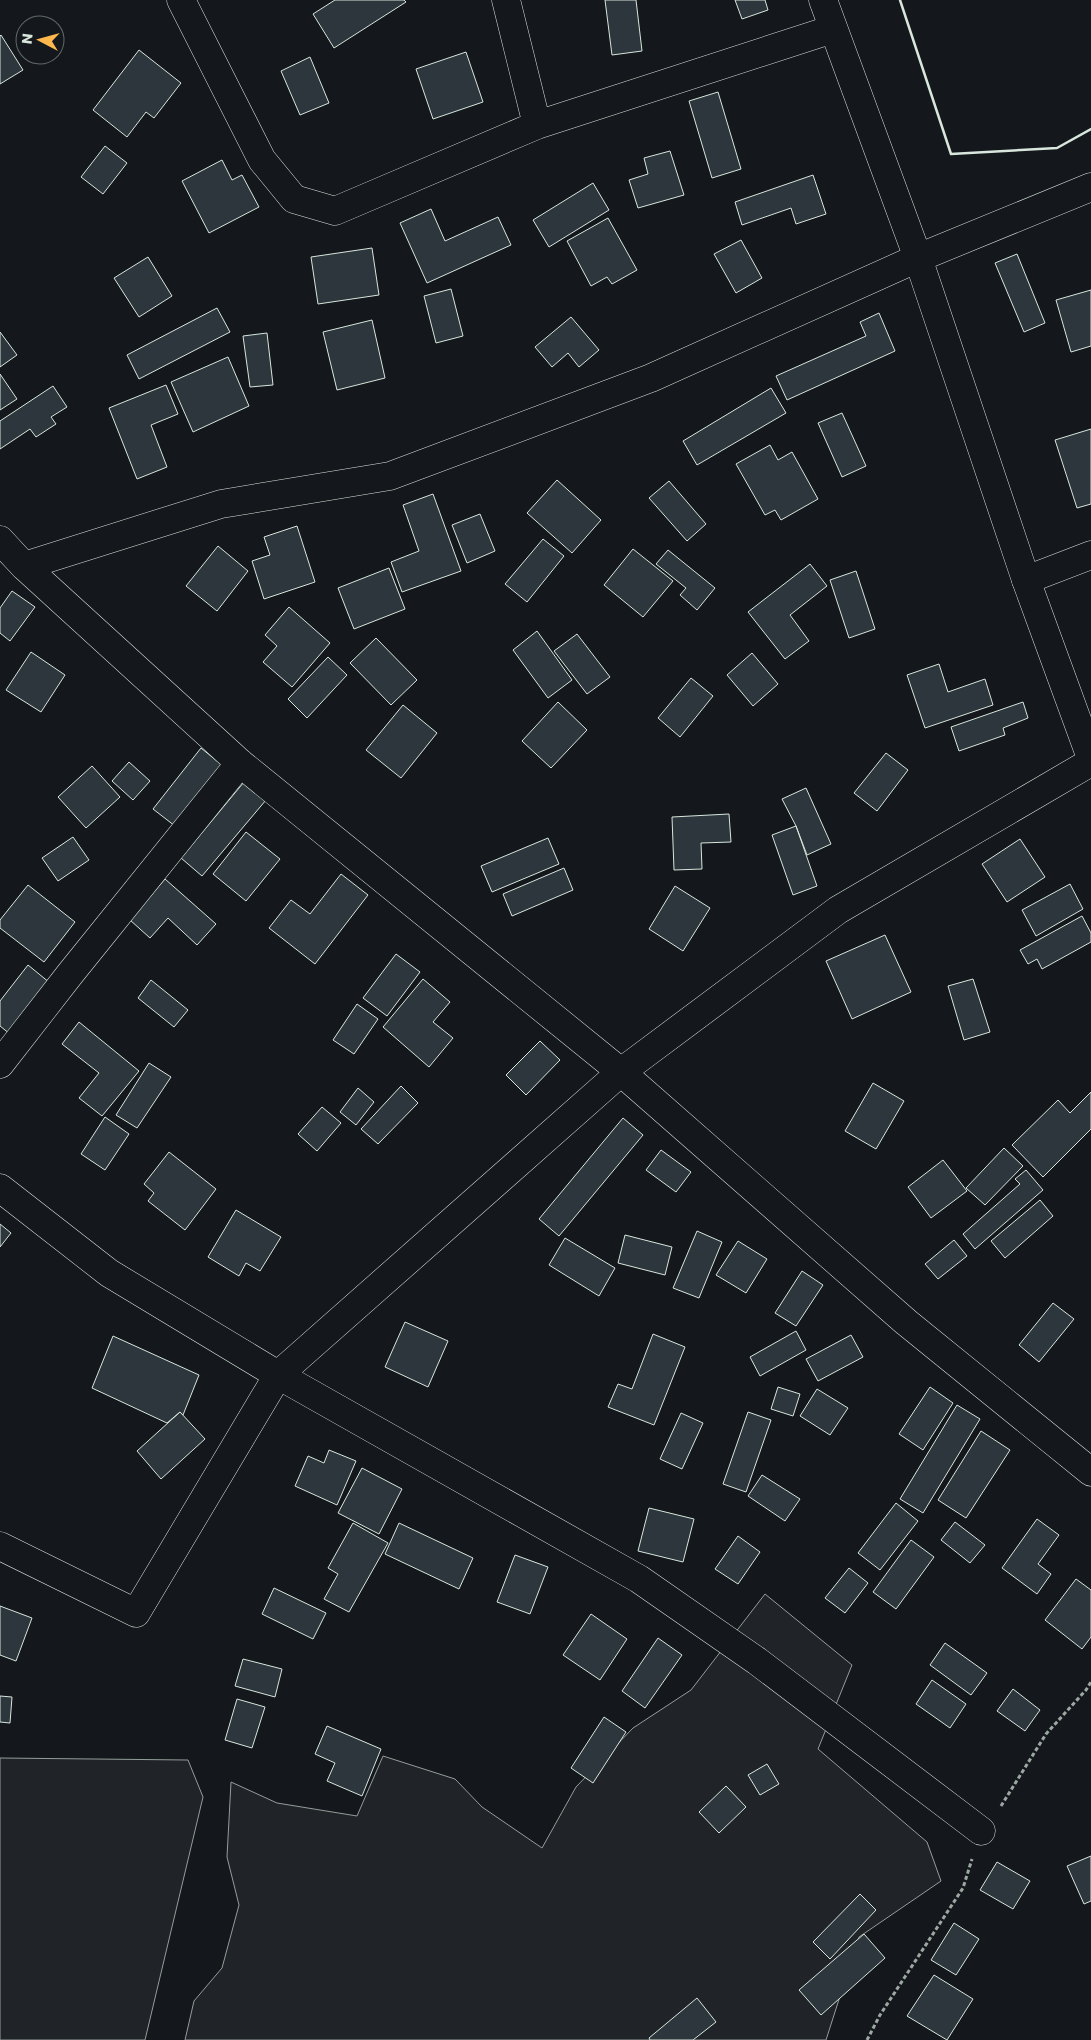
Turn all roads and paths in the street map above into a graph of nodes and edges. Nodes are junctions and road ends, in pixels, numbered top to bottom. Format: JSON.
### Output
{"nodes":[{"id":1,"x":181,"y":0,"type":"edge"},
{"id":2,"x":506,"y":0,"type":"edge"},
{"id":3,"x":823,"y":0,"type":"edge"},
{"id":4,"x":833,"y":29,"type":"junction"},
{"id":5,"x":537,"y":125,"type":"junction"},
{"id":6,"x":1091,"y":187,"type":"edge"},
{"id":7,"x":918,"y":258,"type":"junction"},
{"id":8,"x":0,"y":540,"type":"edge"},
{"id":9,"x":1091,"y":555,"type":"edge"},
{"id":10,"x":24,"y":566,"type":"junction"},
{"id":11,"x":1026,"y":580,"type":"junction"},
{"id":12,"x":1091,"y":758,"type":"edge"},
{"id":13,"x":1091,"y":762,"type":"edge"},
{"id":14,"x":240,"y":763,"type":"junction"},
{"id":15,"x":0,"y":1064,"type":"edge"},
{"id":16,"x":621,"y":1072,"type":"junction"},
{"id":17,"x":0,"y":1188,"type":"edge"},
{"id":18,"x":278,"y":1375,"type":"junction"},
{"id":19,"x":1091,"y":1472,"type":"edge"},
{"id":20,"x":0,"y":1546,"type":"edge"},
{"id":21,"x":981,"y":1831,"type":"dead end"}],
"edges":[{"from":1,"to":5,"type":"street"},
{"from":2,"to":5,"type":"street"},
{"from":3,"to":4,"type":"street"},
{"from":4,"to":5,"type":"street"},
{"from":4,"to":7,"type":"street"},
{"from":6,"to":7,"type":"street"},
{"from":7,"to":10,"type":"street"},
{"from":7,"to":11,"type":"street"},
{"from":8,"to":10,"type":"street"},
{"from":9,"to":11,"type":"street"},
{"from":10,"to":14,"type":"street"},
{"from":11,"to":12,"type":"street"},
{"from":13,"to":16,"type":"street"},
{"from":14,"to":15,"type":"street"},
{"from":14,"to":16,"type":"street"},
{"from":16,"to":18,"type":"street"},
{"from":16,"to":19,"type":"street"},
{"from":17,"to":18,"type":"street"},
{"from":18,"to":20,"type":"street"},
{"from":18,"to":21,"type":"street"}]}
